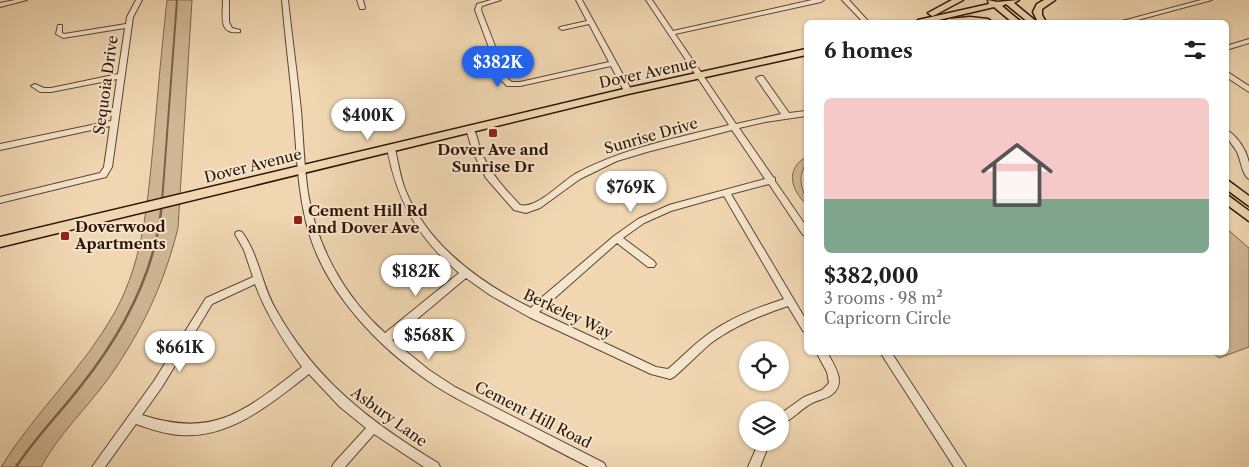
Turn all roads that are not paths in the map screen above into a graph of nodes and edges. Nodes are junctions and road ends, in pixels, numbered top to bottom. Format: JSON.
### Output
{"nodes":[{"id":1,"x":24,"y":0,"type":"edge"},
{"id":2,"x":139,"y":0,"type":"edge"},
{"id":3,"x":226,"y":0,"type":"edge"},
{"id":4,"x":285,"y":0,"type":"edge"},
{"id":5,"x":360,"y":0,"type":"edge"},
{"id":6,"x":498,"y":0,"type":"edge"},
{"id":7,"x":579,"y":0,"type":"edge"},
{"id":8,"x":649,"y":0,"type":"edge"},
{"id":9,"x":821,"y":0,"type":"edge"},
{"id":10,"x":845,"y":0,"type":"edge"},
{"id":11,"x":959,"y":0,"type":"edge"},
{"id":12,"x":1051,"y":0,"type":"edge"},
{"id":13,"x":1209,"y":0,"type":"edge"},
{"id":14,"x":807,"y":1,"type":"edge"},
{"id":15,"x":1010,"y":1,"type":"edge"},
{"id":16,"x":992,"y":2,"type":"edge"},
{"id":17,"x":0,"y":5,"type":"edge"},
{"id":18,"x":362,"y":8,"type":"dead end"},
{"id":19,"x":1147,"y":17,"type":"junction"},
{"id":20,"x":864,"y":20,"type":"edge"},
{"id":21,"x":922,"y":20,"type":"edge"},
{"id":22,"x":928,"y":20,"type":"edge"},
{"id":23,"x":1014,"y":20,"type":"edge"},
{"id":24,"x":1031,"y":20,"type":"edge"},
{"id":25,"x":1040,"y":20,"type":"edge"},
{"id":26,"x":1133,"y":20,"type":"edge"},
{"id":27,"x":1152,"y":20,"type":"edge"},
{"id":28,"x":591,"y":22,"type":"junction"},
{"id":29,"x":129,"y":25,"type":"junction"},
{"id":30,"x":60,"y":26,"type":"dead end"},
{"id":31,"x":562,"y":28,"type":"dead end"},
{"id":32,"x":238,"y":31,"type":"dead end"},
{"id":33,"x":671,"y":33,"type":"junction"},
{"id":34,"x":1249,"y":41,"type":"edge"},
{"id":35,"x":1229,"y":47,"type":"edge"},
{"id":36,"x":804,"y":52,"type":"edge"},
{"id":37,"x":613,"y":63,"type":"junction"},
{"id":38,"x":1229,"y":75,"type":"edge"},
{"id":39,"x":121,"y":76,"type":"junction"},
{"id":40,"x":700,"y":77,"type":"junction"},
{"id":41,"x":760,"y":78,"type":"dead end"},
{"id":42,"x":35,"y":86,"type":"dead end"},
{"id":43,"x":1249,"y":90,"type":"edge"},
{"id":44,"x":628,"y":91,"type":"junction"},
{"id":45,"x":804,"y":113,"type":"edge"},
{"id":46,"x":786,"y":115,"type":"junction"},
{"id":47,"x":114,"y":123,"type":"junction"},
{"id":48,"x":735,"y":126,"type":"junction"},
{"id":49,"x":470,"y":129,"type":"junction"},
{"id":50,"x":1229,"y":135,"type":"edge"},
{"id":51,"x":0,"y":147,"type":"edge"},
{"id":52,"x":391,"y":148,"type":"junction"},
{"id":53,"x":1247,"y":157,"type":"edge"},
{"id":54,"x":302,"y":170,"type":"junction"},
{"id":55,"x":1249,"y":176,"type":"edge"},
{"id":56,"x":772,"y":180,"type":"junction"},
{"id":57,"x":1229,"y":185,"type":"edge"},
{"id":58,"x":726,"y":193,"type":"junction"},
{"id":59,"x":0,"y":200,"type":"edge"},
{"id":60,"x":1229,"y":200,"type":"edge"},
{"id":61,"x":1249,"y":202,"type":"edge"},
{"id":62,"x":1249,"y":217,"type":"edge"},
{"id":63,"x":804,"y":230,"type":"edge"},
{"id":64,"x":238,"y":234,"type":"dead end"},
{"id":65,"x":617,"y":238,"type":"junction"},
{"id":66,"x":0,"y":242,"type":"edge"},
{"id":67,"x":651,"y":264,"type":"dead end"},
{"id":68,"x":464,"y":274,"type":"junction"},
{"id":69,"x":258,"y":280,"type":"junction"},
{"id":70,"x":790,"y":301,"type":"junction"},
{"id":71,"x":532,"y":314,"type":"junction"},
{"id":72,"x":804,"y":325,"type":"edge"},
{"id":73,"x":384,"y":340,"type":"junction"},
{"id":74,"x":823,"y":355,"type":"edge"},
{"id":75,"x":887,"y":355,"type":"edge"},
{"id":76,"x":309,"y":368,"type":"junction"},
{"id":77,"x":789,"y":414,"type":"edge"},
{"id":78,"x":134,"y":418,"type":"junction"},
{"id":79,"x":373,"y":428,"type":"junction"},
{"id":80,"x":761,"y":451,"type":"edge"},
{"id":81,"x":98,"y":467,"type":"edge"},
{"id":82,"x":338,"y":467,"type":"edge"},
{"id":83,"x":434,"y":467,"type":"edge"},
{"id":84,"x":600,"y":467,"type":"edge"},
{"id":85,"x":754,"y":467,"type":"edge"},
{"id":86,"x":960,"y":467,"type":"edge"}],
"edges":[{"from":1,"to":17,"type":"street"},
{"from":2,"to":29,"type":"street","name":"Sequoia Drive"},
{"from":3,"to":32,"type":"street"},
{"from":4,"to":54,"type":"street","name":"Cement Hill Road"},
{"from":5,"to":18,"type":"street"},
{"from":6,"to":37,"type":"street"},
{"from":7,"to":28,"type":"street"},
{"from":8,"to":33,"type":"street"},
{"from":9,"to":14,"type":"street"},
{"from":10,"to":20,"type":"street"},
{"from":11,"to":21,"type":"main road"},
{"from":12,"to":25,"type":"main road"},
{"from":13,"to":19,"type":"street"},
{"from":14,"to":33,"type":"street"},
{"from":15,"to":16,"type":"main road"},
{"from":15,"to":24,"type":"main road"},
{"from":16,"to":22,"type":"main road"},
{"from":16,"to":23,"type":"main road"},
{"from":19,"to":26,"type":"street"},
{"from":19,"to":27,"type":"street"},
{"from":28,"to":31,"type":"street"},
{"from":28,"to":37,"type":"street"},
{"from":29,"to":30,"type":"street"},
{"from":29,"to":39,"type":"street","name":"Sequoia Drive"},
{"from":33,"to":40,"type":"street"},
{"from":34,"to":35,"type":"street"},
{"from":36,"to":40,"type":"main road","name":"Dover Avenue"},
{"from":37,"to":44,"type":"street"},
{"from":38,"to":43,"type":"street"},
{"from":39,"to":42,"type":"street"},
{"from":39,"to":47,"type":"street","name":"Sequoia Drive"},
{"from":40,"to":44,"type":"main road","name":"Dover Avenue"},
{"from":40,"to":48,"type":"street"},
{"from":41,"to":46,"type":"street"},
{"from":44,"to":49,"type":"main road","name":"Dover Avenue"},
{"from":45,"to":46,"type":"street","name":"Sunrise Drive"},
{"from":46,"to":48,"type":"street","name":"Sunrise Drive"},
{"from":47,"to":51,"type":"street"},
{"from":47,"to":59,"type":"street","name":"Sequoia Drive"},
{"from":48,"to":49,"type":"street","name":"Sunrise Drive"},
{"from":48,"to":56,"type":"street"},
{"from":49,"to":52,"type":"main road","name":"Dover Avenue"},
{"from":50,"to":53,"type":"street"},
{"from":52,"to":54,"type":"main road","name":"Dover Avenue"},
{"from":52,"to":68,"type":"street","name":"Berkeley Way"},
{"from":53,"to":55,"type":"street"},
{"from":54,"to":66,"type":"main road","name":"Dover Avenue"},
{"from":54,"to":73,"type":"street","name":"Cement Hill Road"},
{"from":56,"to":58,"type":"street"},
{"from":56,"to":63,"type":"street"},
{"from":57,"to":61,"type":"main road"},
{"from":58,"to":65,"type":"street"},
{"from":58,"to":70,"type":"street"},
{"from":60,"to":62,"type":"main road"},
{"from":64,"to":69,"type":"street","name":"Asbury Lane"},
{"from":65,"to":67,"type":"street"},
{"from":65,"to":71,"type":"street"},
{"from":68,"to":71,"type":"street","name":"Berkeley Way"},
{"from":68,"to":73,"type":"street"},
{"from":69,"to":76,"type":"street","name":"Asbury Lane"},
{"from":69,"to":78,"type":"street"},
{"from":70,"to":71,"type":"street","name":"Berkeley Way"},
{"from":70,"to":72,"type":"street"},
{"from":73,"to":84,"type":"street","name":"Cement Hill Road"},
{"from":74,"to":77,"type":"street"},
{"from":75,"to":86,"type":"street"},
{"from":76,"to":78,"type":"street"},
{"from":76,"to":79,"type":"street","name":"Asbury Lane"},
{"from":78,"to":81,"type":"street"},
{"from":79,"to":82,"type":"street"},
{"from":79,"to":83,"type":"street","name":"Asbury Lane"},
{"from":80,"to":85,"type":"street"}]}
